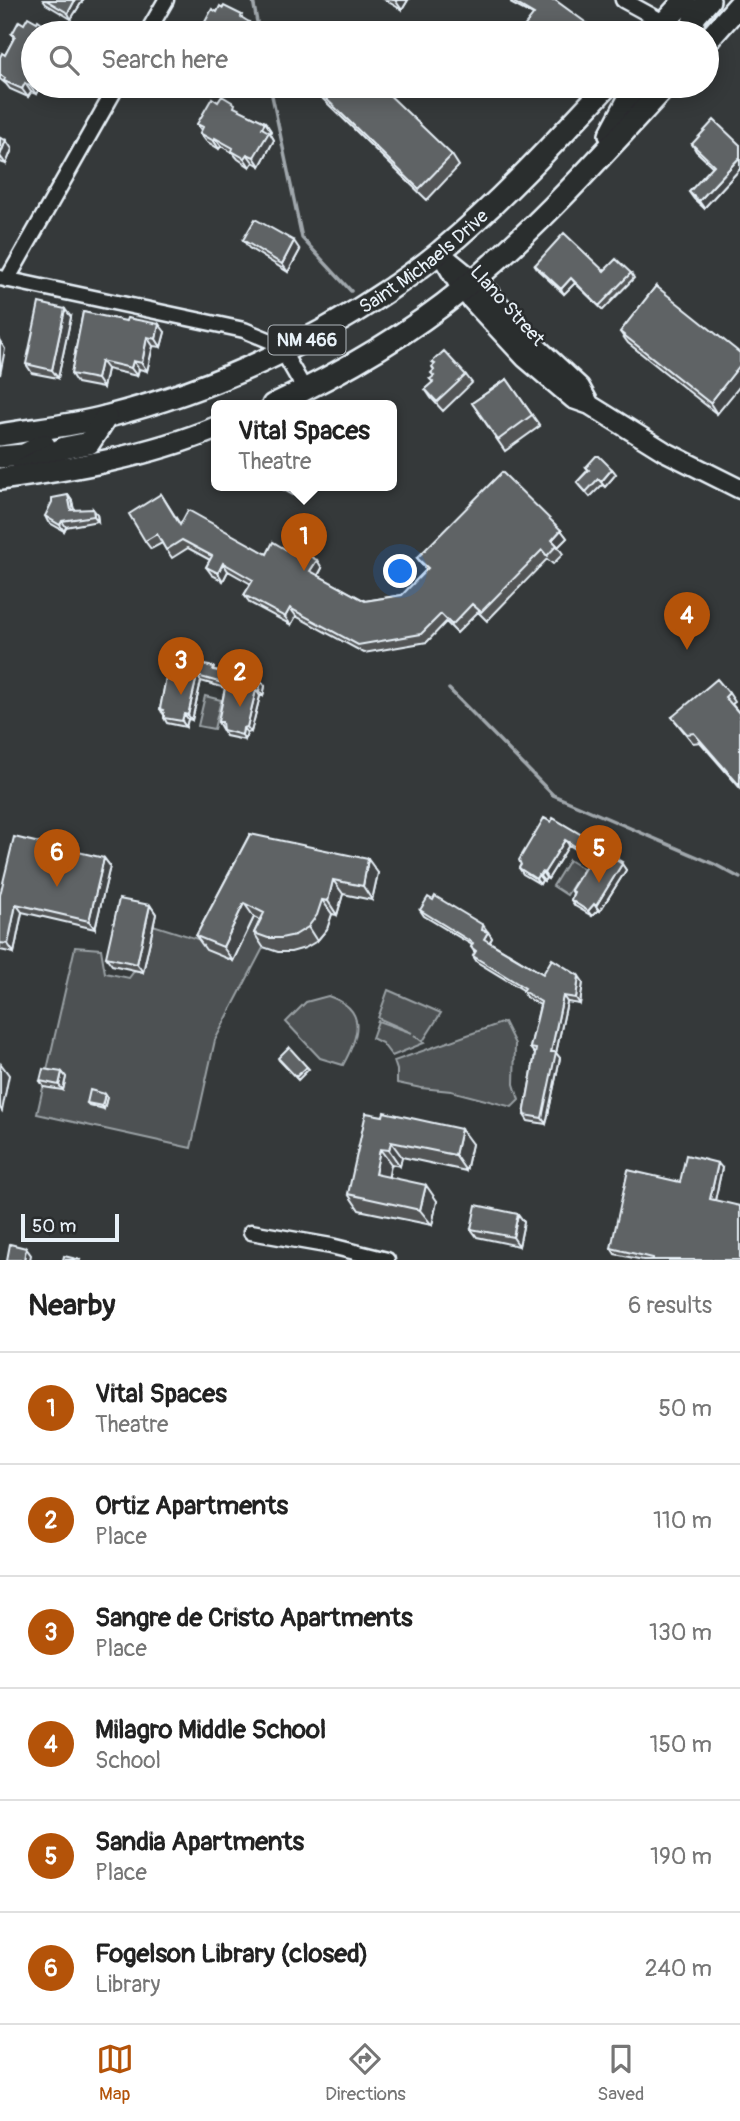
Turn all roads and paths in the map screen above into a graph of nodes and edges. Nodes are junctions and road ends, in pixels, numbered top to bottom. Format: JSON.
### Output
{"nodes":[{"id":1,"x":166,"y":0,"type":"edge"},
{"id":2,"x":623,"y":0,"type":"edge"},
{"id":3,"x":685,"y":0,"type":"edge"},
{"id":4,"x":709,"y":0,"type":"edge"},
{"id":5,"x":740,"y":4,"type":"edge"},
{"id":6,"x":154,"y":21,"type":"edge"},
{"id":7,"x":651,"y":21,"type":"edge"},
{"id":8,"x":670,"y":21,"type":"edge"},
{"id":9,"x":694,"y":21,"type":"edge"},
{"id":10,"x":719,"y":28,"type":"edge"},
{"id":11,"x":110,"y":98,"type":"edge"},
{"id":12,"x":596,"y":98,"type":"edge"},
{"id":13,"x":629,"y":98,"type":"edge"},
{"id":14,"x":655,"y":98,"type":"edge"},
{"id":15,"x":596,"y":161,"type":"junction"},
{"id":16,"x":440,"y":253,"type":"junction"},
{"id":17,"x":3,"y":279,"type":"edge"},
{"id":18,"x":468,"y":285,"type":"junction"},
{"id":19,"x":283,"y":352,"type":"junction"},
{"id":20,"x":305,"y":390,"type":"junction"},
{"id":21,"x":284,"y":400,"type":"edge"},
{"id":22,"x":97,"y":419,"type":"junction"},
{"id":23,"x":211,"y":430,"type":"edge"},
{"id":24,"x":0,"y":435,"type":"edge"},
{"id":25,"x":0,"y":457,"type":"edge"},
{"id":26,"x":0,"y":479,"type":"edge"},
{"id":27,"x":740,"y":489,"type":"edge"},
{"id":28,"x":251,"y":1232,"type":"dead end"},
{"id":29,"x":387,"y":1260,"type":"edge"}],
"edges":[{"from":1,"to":6,"type":"street"},
{"from":2,"to":7,"type":"street"},
{"from":3,"to":8,"type":"main road"},
{"from":4,"to":9,"type":"main road"},
{"from":5,"to":10,"type":"main road"},
{"from":11,"to":17,"type":"street"},
{"from":12,"to":16,"type":"main road","name":"Saint Michaels Drive","number":"NM 466"},
{"from":13,"to":15,"type":"main road"},
{"from":14,"to":15,"type":"main road","number":"NM 466"},
{"from":15,"to":18,"type":"main road","number":"NM 466"},
{"from":16,"to":18,"type":"street","name":"Llano Street"},
{"from":16,"to":19,"type":"main road","name":"Saint Michaels Drive","number":"NM 466"},
{"from":17,"to":19,"type":"street"},
{"from":18,"to":20,"type":"main road","number":"NM 466"},
{"from":18,"to":27,"type":"street","name":"Llano Street"},
{"from":19,"to":20,"type":"street"},
{"from":19,"to":22,"type":"main road","name":"Saint Michaels Drive","number":"NM 466"},
{"from":20,"to":21,"type":"main road","number":"NM 466"},
{"from":22,"to":24,"type":"main road","name":"Saint Michaels Drive","number":"NM 466"},
{"from":22,"to":25,"type":"main road"},
{"from":22,"to":26,"type":"main road"},
{"from":23,"to":26,"type":"main road"},
{"from":28,"to":29,"type":"street"}]}
